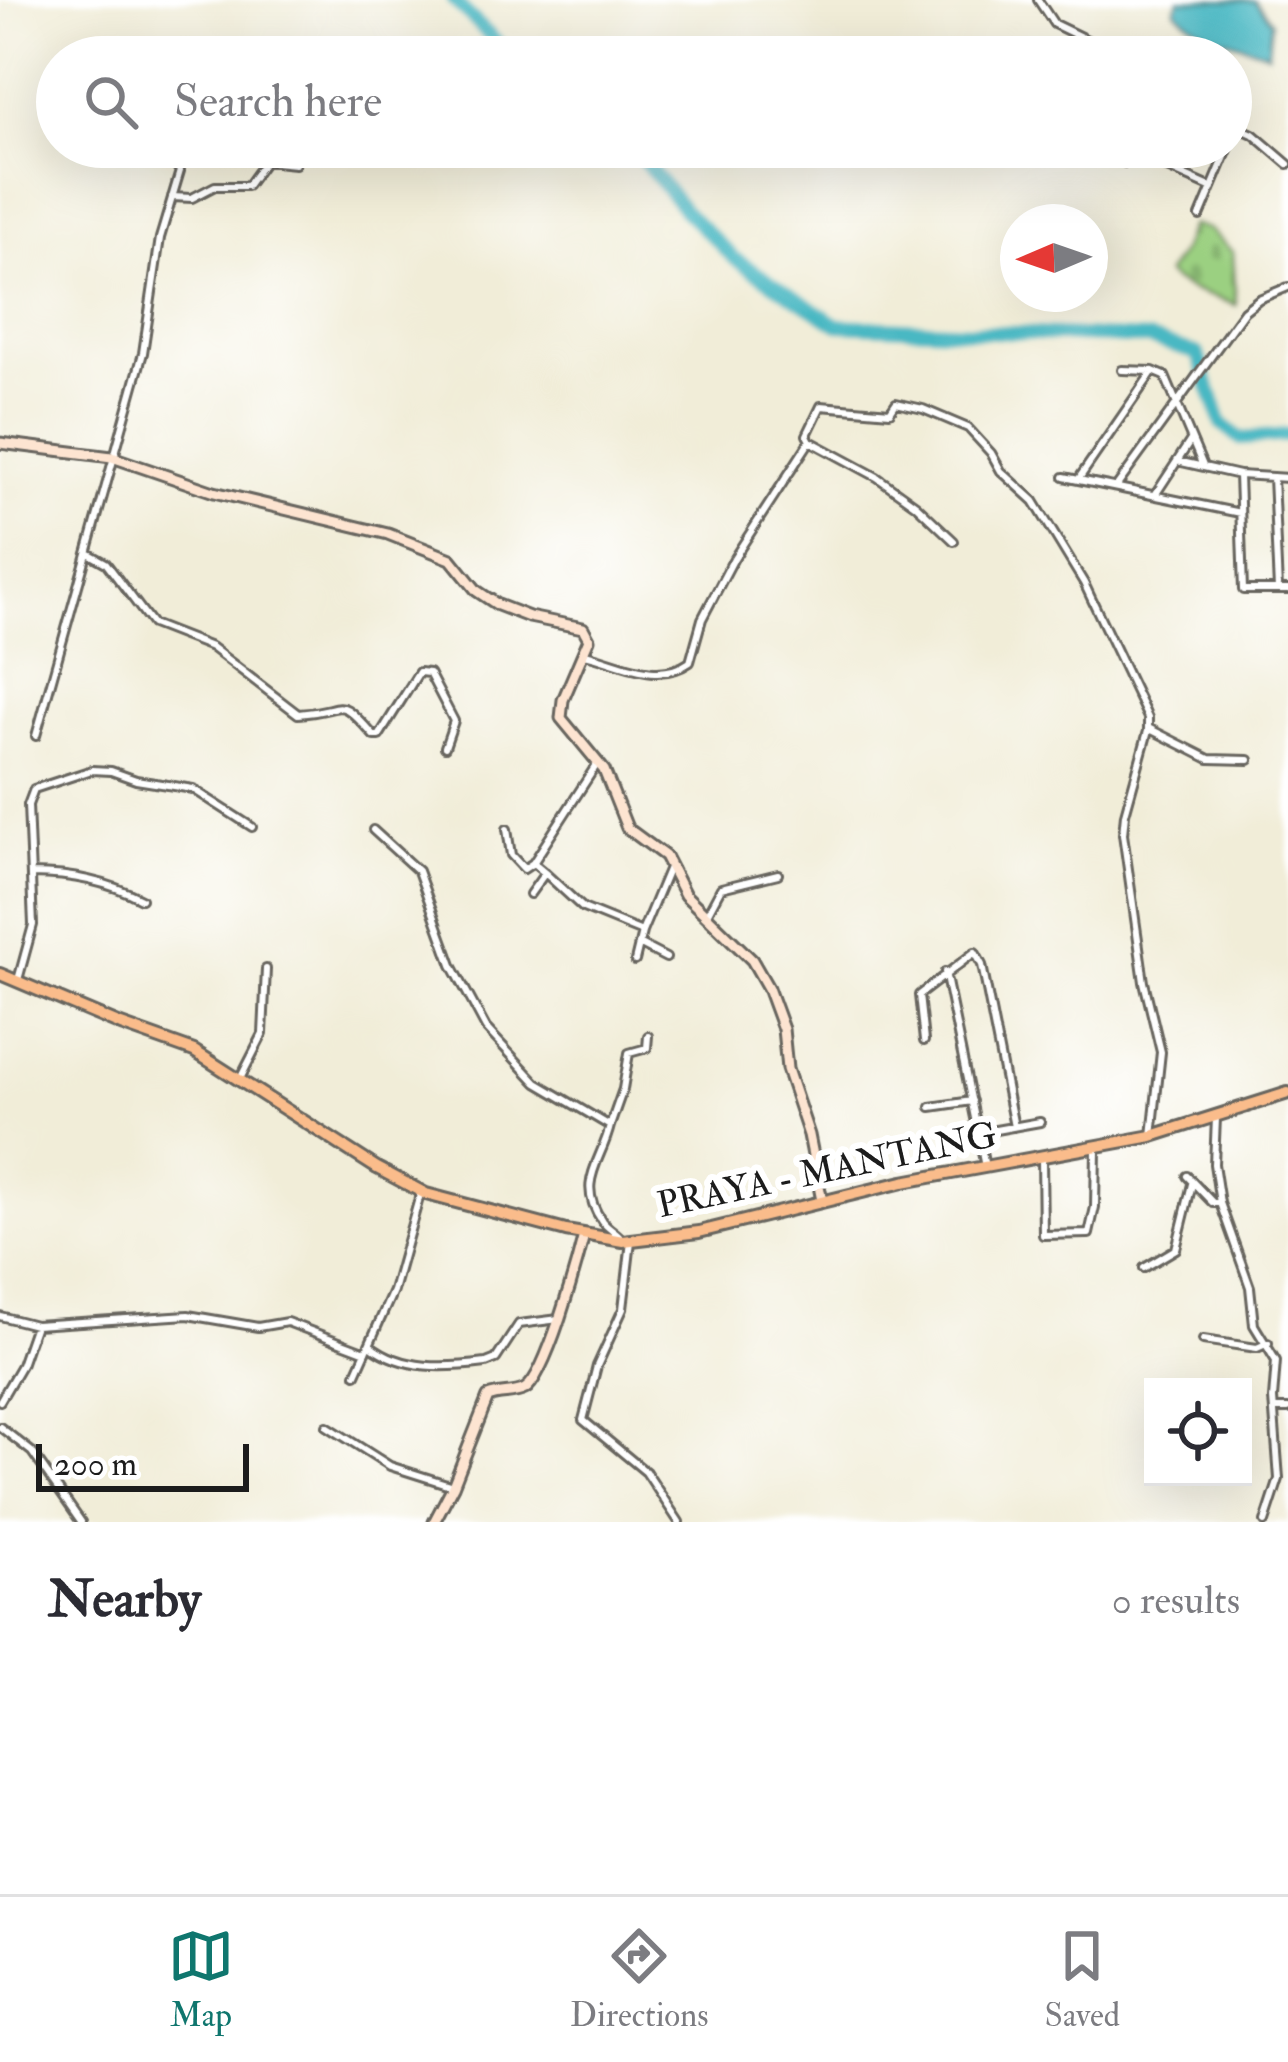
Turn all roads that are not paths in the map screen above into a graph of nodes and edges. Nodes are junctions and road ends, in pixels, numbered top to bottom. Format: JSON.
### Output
{"nodes":[{"id":1,"x":1038,"y":0,"type":"edge"},
{"id":2,"x":1079,"y":36,"type":"edge"},
{"id":3,"x":1252,"y":138,"type":"edge"},
{"id":4,"x":1288,"y":164,"type":"edge"},
{"id":5,"x":179,"y":168,"type":"edge"},
{"id":6,"x":260,"y":168,"type":"edge"},
{"id":7,"x":1170,"y":168,"type":"edge"},
{"id":8,"x":1219,"y":168,"type":"edge"},
{"id":9,"x":1210,"y":187,"type":"junction"},
{"id":10,"x":172,"y":197,"type":"junction"},
{"id":11,"x":1200,"y":216,"type":"dead end"},
{"id":12,"x":1288,"y":287,"type":"edge"},
{"id":13,"x":1121,"y":370,"type":"dead end"},
{"id":14,"x":1153,"y":371,"type":"junction"},
{"id":15,"x":1176,"y":404,"type":"junction"},
{"id":16,"x":1191,"y":440,"type":"junction"},
{"id":17,"x":810,"y":441,"type":"junction"},
{"id":18,"x":0,"y":443,"type":"edge"},
{"id":19,"x":112,"y":457,"type":"junction"},
{"id":20,"x":1177,"y":461,"type":"junction"},
{"id":21,"x":1203,"y":466,"type":"junction"},
{"id":22,"x":1239,"y":475,"type":"junction"},
{"id":23,"x":1064,"y":477,"type":"dead end"},
{"id":24,"x":1273,"y":477,"type":"junction"},
{"id":25,"x":1080,"y":478,"type":"junction"},
{"id":26,"x":1288,"y":478,"type":"edge"},
{"id":27,"x":1116,"y":487,"type":"junction"},
{"id":28,"x":1155,"y":495,"type":"junction"},
{"id":29,"x":1240,"y":512,"type":"junction"},
{"id":30,"x":954,"y":541,"type":"dead end"},
{"id":31,"x":88,"y":554,"type":"junction"},
{"id":32,"x":1278,"y":590,"type":"junction"},
{"id":33,"x":1288,"y":590,"type":"edge"},
{"id":34,"x":585,"y":653,"type":"junction"},
{"id":35,"x":1148,"y":728,"type":"junction"},
{"id":36,"x":36,"y":736,"type":"dead end"},
{"id":37,"x":445,"y":747,"type":"dead end"},
{"id":38,"x":1249,"y":760,"type":"dead end"},
{"id":39,"x":599,"y":761,"type":"junction"},
{"id":40,"x":252,"y":827,"type":"dead end"},
{"id":41,"x":507,"y":829,"type":"dead end"},
{"id":42,"x":373,"y":830,"type":"dead end"},
{"id":43,"x":533,"y":863,"type":"junction"},
{"id":44,"x":670,"y":865,"type":"junction"},
{"id":45,"x":545,"y":873,"type":"junction"},
{"id":46,"x":31,"y":874,"type":"junction"},
{"id":47,"x":778,"y":874,"type":"dead end"},
{"id":48,"x":530,"y":894,"type":"dead end"},
{"id":49,"x":141,"y":899,"type":"dead end"},
{"id":50,"x":705,"y":919,"type":"junction"},
{"id":51,"x":642,"y":932,"type":"junction"},
{"id":52,"x":639,"y":944,"type":"junction"},
{"id":53,"x":667,"y":958,"type":"dead end"},
{"id":54,"x":635,"y":961,"type":"dead end"},
{"id":55,"x":266,"y":969,"type":"dead end"},
{"id":56,"x":945,"y":972,"type":"junction"},
{"id":57,"x":0,"y":974,"type":"edge"},
{"id":58,"x":18,"y":980,"type":"junction"},
{"id":59,"x":648,"y":1036,"type":"dead end"},
{"id":60,"x":924,"y":1041,"type":"dead end"},
{"id":61,"x":240,"y":1079,"type":"junction"},
{"id":62,"x":1288,"y":1093,"type":"edge"},
{"id":63,"x":972,"y":1101,"type":"junction"},
{"id":64,"x":931,"y":1108,"type":"dead end"},
{"id":65,"x":1216,"y":1118,"type":"junction"},
{"id":66,"x":1040,"y":1122,"type":"dead end"},
{"id":67,"x":610,"y":1126,"type":"junction"},
{"id":68,"x":1014,"y":1127,"type":"junction"},
{"id":69,"x":978,"y":1133,"type":"junction"},
{"id":70,"x":1152,"y":1136,"type":"junction"},
{"id":71,"x":1096,"y":1147,"type":"junction"},
{"id":72,"x":1042,"y":1155,"type":"junction"},
{"id":73,"x":985,"y":1167,"type":"junction"},
{"id":74,"x":1186,"y":1175,"type":"dead end"},
{"id":75,"x":1192,"y":1184,"type":"junction"},
{"id":76,"x":421,"y":1191,"type":"junction"},
{"id":77,"x":822,"y":1202,"type":"junction"},
{"id":78,"x":1220,"y":1203,"type":"junction"},
{"id":79,"x":584,"y":1235,"type":"junction"},
{"id":80,"x":627,"y":1241,"type":"junction"},
{"id":81,"x":1144,"y":1268,"type":"dead end"},
{"id":82,"x":0,"y":1316,"type":"edge"},
{"id":83,"x":559,"y":1318,"type":"junction"},
{"id":84,"x":35,"y":1325,"type":"junction"},
{"id":85,"x":1203,"y":1340,"type":"dead end"},
{"id":86,"x":1268,"y":1343,"type":"junction"},
{"id":87,"x":368,"y":1349,"type":"junction"},
{"id":88,"x":356,"y":1374,"type":"dead end"},
{"id":89,"x":0,"y":1401,"type":"edge"},
{"id":90,"x":1274,"y":1409,"type":"junction"},
{"id":91,"x":1288,"y":1409,"type":"edge"},
{"id":92,"x":327,"y":1426,"type":"dead end"},
{"id":93,"x":0,"y":1427,"type":"edge"},
{"id":94,"x":453,"y":1486,"type":"junction"},
{"id":95,"x":81,"y":1522,"type":"edge"},
{"id":96,"x":434,"y":1522,"type":"edge"},
{"id":97,"x":680,"y":1522,"type":"edge"},
{"id":98,"x":1265,"y":1522,"type":"edge"}],
"edges":[{"from":1,"to":2,"type":"street"},
{"from":3,"to":4,"type":"street"},
{"from":5,"to":10,"type":"street"},
{"from":6,"to":10,"type":"street"},
{"from":7,"to":9,"type":"street"},
{"from":8,"to":9,"type":"street"},
{"from":9,"to":11,"type":"street"},
{"from":10,"to":19,"type":"street"},
{"from":12,"to":15,"type":"street"},
{"from":13,"to":14,"type":"street"},
{"from":14,"to":15,"type":"street"},
{"from":14,"to":25,"type":"street"},
{"from":15,"to":16,"type":"street"},
{"from":15,"to":27,"type":"street"},
{"from":16,"to":20,"type":"street"},
{"from":16,"to":21,"type":"street"},
{"from":17,"to":30,"type":"street"},
{"from":17,"to":34,"type":"street"},
{"from":17,"to":35,"type":"street"},
{"from":18,"to":19,"type":"street"},
{"from":19,"to":31,"type":"street"},
{"from":19,"to":34,"type":"street"},
{"from":20,"to":21,"type":"street"},
{"from":20,"to":28,"type":"street"},
{"from":21,"to":22,"type":"street"},
{"from":22,"to":24,"type":"street"},
{"from":22,"to":29,"type":"street"},
{"from":23,"to":25,"type":"street"},
{"from":24,"to":26,"type":"street"},
{"from":24,"to":32,"type":"street"},
{"from":25,"to":27,"type":"street"},
{"from":27,"to":28,"type":"street"},
{"from":28,"to":29,"type":"street"},
{"from":29,"to":32,"type":"street"},
{"from":31,"to":36,"type":"street"},
{"from":31,"to":37,"type":"street"},
{"from":32,"to":33,"type":"street"},
{"from":34,"to":39,"type":"street"},
{"from":35,"to":38,"type":"street"},
{"from":35,"to":70,"type":"street"},
{"from":39,"to":43,"type":"street"},
{"from":39,"to":44,"type":"street"},
{"from":40,"to":46,"type":"street"},
{"from":41,"to":43,"type":"street"},
{"from":42,"to":67,"type":"street"},
{"from":43,"to":45,"type":"street"},
{"from":44,"to":50,"type":"street"},
{"from":44,"to":51,"type":"street"},
{"from":45,"to":48,"type":"street"},
{"from":45,"to":51,"type":"street"},
{"from":46,"to":49,"type":"street"},
{"from":46,"to":58,"type":"street"},
{"from":47,"to":50,"type":"street"},
{"from":50,"to":77,"type":"street"},
{"from":51,"to":52,"type":"street"},
{"from":52,"to":53,"type":"street"},
{"from":52,"to":54,"type":"street"},
{"from":55,"to":61,"type":"street"},
{"from":56,"to":60,"type":"street"},
{"from":56,"to":63,"type":"street"},
{"from":56,"to":68,"type":"street"},
{"from":57,"to":58,"type":"main road","name":"PRAYA - MANTANG"},
{"from":58,"to":61,"type":"main road","name":"PRAYA - MANTANG"},
{"from":59,"to":67,"type":"street"},
{"from":61,"to":76,"type":"main road","name":"PRAYA - MANTANG"},
{"from":62,"to":65,"type":"main road","name":"PRAYA - MANTANG"},
{"from":63,"to":64,"type":"street"},
{"from":63,"to":69,"type":"street"},
{"from":65,"to":70,"type":"main road","name":"PRAYA - MANTANG"},
{"from":65,"to":78,"type":"street"},
{"from":66,"to":68,"type":"street"},
{"from":67,"to":80,"type":"street"},
{"from":68,"to":69,"type":"street"},
{"from":69,"to":73,"type":"street"},
{"from":70,"to":71,"type":"main road","name":"PRAYA - MANTANG"},
{"from":71,"to":72,"type":"main road","name":"PRAYA - MANTANG"},
{"from":71,"to":72,"type":"street"},
{"from":72,"to":73,"type":"main road","name":"PRAYA - MANTANG"},
{"from":73,"to":77,"type":"main road","name":"PRAYA - MANTANG"},
{"from":74,"to":75,"type":"street"},
{"from":75,"to":78,"type":"street"},
{"from":75,"to":81,"type":"street"},
{"from":76,"to":79,"type":"main road","name":"PRAYA - MANTANG"},
{"from":76,"to":87,"type":"street"},
{"from":77,"to":80,"type":"main road","name":"PRAYA - MANTANG"},
{"from":78,"to":86,"type":"street"},
{"from":79,"to":80,"type":"main road","name":"PRAYA - MANTANG"},
{"from":79,"to":83,"type":"street"},
{"from":80,"to":97,"type":"street"},
{"from":82,"to":84,"type":"street"},
{"from":83,"to":87,"type":"street"},
{"from":83,"to":94,"type":"street"},
{"from":84,"to":87,"type":"street"},
{"from":84,"to":89,"type":"street"},
{"from":85,"to":86,"type":"street"},
{"from":86,"to":90,"type":"street"},
{"from":87,"to":88,"type":"street"},
{"from":90,"to":91,"type":"street"},
{"from":90,"to":98,"type":"street"},
{"from":92,"to":94,"type":"street"},
{"from":93,"to":95,"type":"street"},
{"from":94,"to":96,"type":"street"}]}
